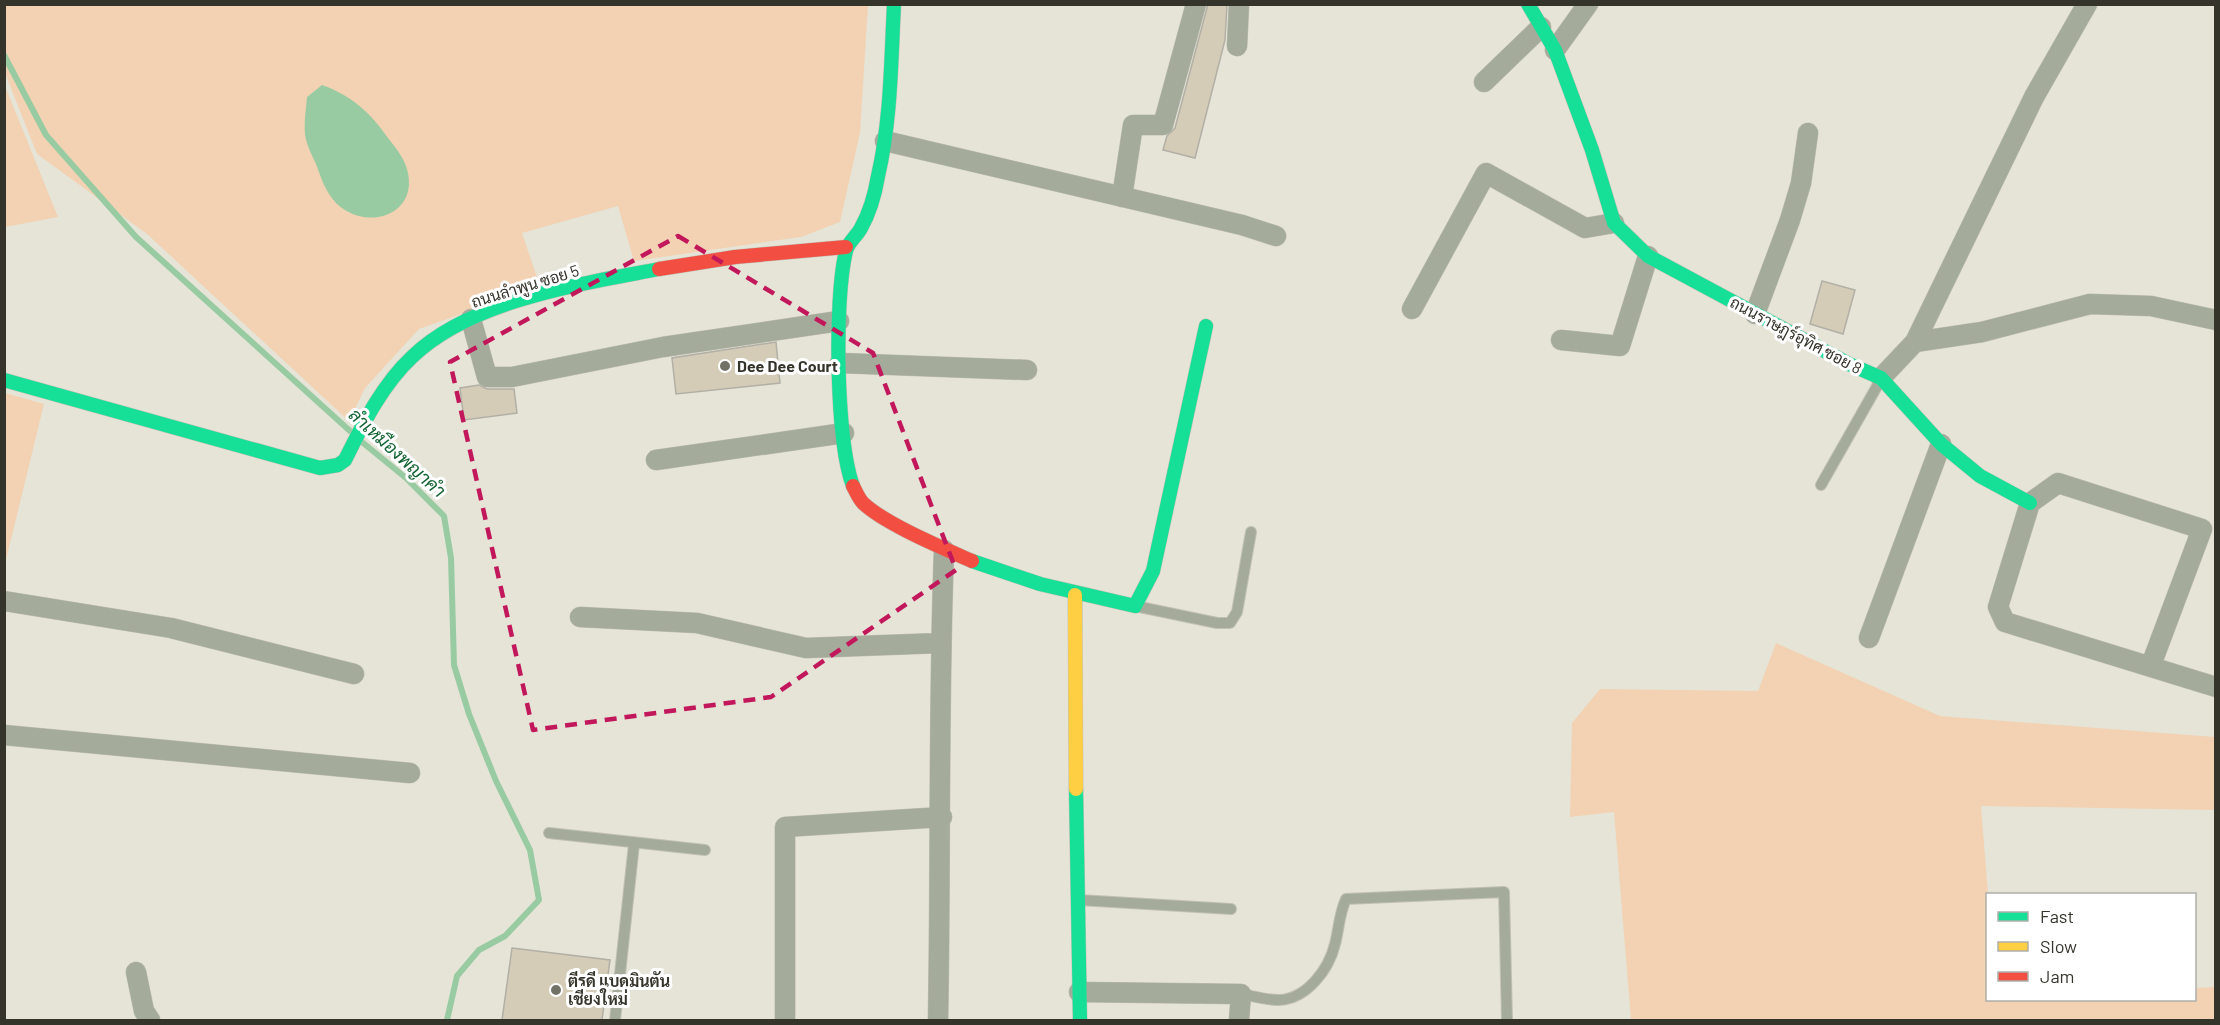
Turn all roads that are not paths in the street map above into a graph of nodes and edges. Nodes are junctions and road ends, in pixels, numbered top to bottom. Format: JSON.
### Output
{"nodes":[{"id":1,"x":894,"y":4,"type":"edge"},
{"id":2,"x":1196,"y":4,"type":"edge"},
{"id":3,"x":1239,"y":4,"type":"edge"},
{"id":4,"x":1528,"y":4,"type":"edge"},
{"id":5,"x":1588,"y":4,"type":"edge"},
{"id":6,"x":2087,"y":4,"type":"edge"},
{"id":7,"x":1541,"y":27,"type":"junction"},
{"id":8,"x":1237,"y":46,"type":"dead end"},
{"id":9,"x":1555,"y":50,"type":"junction"},
{"id":10,"x":1484,"y":82,"type":"dead end"},
{"id":11,"x":1808,"y":133,"type":"dead end"},
{"id":12,"x":885,"y":141,"type":"junction"},
{"id":13,"x":1122,"y":197,"type":"junction"},
{"id":14,"x":1614,"y":223,"type":"junction"},
{"id":15,"x":1276,"y":236,"type":"dead end"},
{"id":16,"x":846,"y":248,"type":"junction"},
{"id":17,"x":1648,"y":256,"type":"junction"},
{"id":18,"x":1412,"y":309,"type":"dead end"},
{"id":19,"x":1755,"y":314,"type":"junction"},
{"id":20,"x":471,"y":319,"type":"junction"},
{"id":21,"x":2216,"y":320,"type":"edge"},
{"id":22,"x":839,"y":321,"type":"junction"},
{"id":23,"x":1206,"y":326,"type":"dead end"},
{"id":24,"x":1561,"y":340,"type":"dead end"},
{"id":25,"x":1915,"y":342,"type":"junction"},
{"id":26,"x":840,"y":363,"type":"junction"},
{"id":27,"x":1027,"y":370,"type":"dead end"},
{"id":28,"x":1881,"y":378,"type":"junction"},
{"id":29,"x":4,"y":380,"type":"edge"},
{"id":30,"x":844,"y":433,"type":"junction"},
{"id":31,"x":1941,"y":444,"type":"junction"},
{"id":32,"x":656,"y":460,"type":"dead end"},
{"id":33,"x":1821,"y":485,"type":"dead end"},
{"id":34,"x":2030,"y":503,"type":"junction"},
{"id":35,"x":1251,"y":532,"type":"dead end"},
{"id":36,"x":944,"y":550,"type":"junction"},
{"id":37,"x":1075,"y":595,"type":"junction"},
{"id":38,"x":4,"y":601,"type":"edge"},
{"id":39,"x":1135,"y":606,"type":"junction"},
{"id":40,"x":580,"y":617,"type":"dead end"},
{"id":41,"x":1869,"y":638,"type":"dead end"},
{"id":42,"x":941,"y":643,"type":"junction"},
{"id":43,"x":2151,"y":665,"type":"junction"},
{"id":44,"x":354,"y":674,"type":"dead end"},
{"id":45,"x":2216,"y":687,"type":"edge"},
{"id":46,"x":4,"y":735,"type":"edge"},
{"id":47,"x":410,"y":773,"type":"dead end"},
{"id":48,"x":942,"y":817,"type":"junction"},
{"id":49,"x":549,"y":833,"type":"dead end"},
{"id":50,"x":634,"y":844,"type":"junction"},
{"id":51,"x":705,"y":850,"type":"dead end"},
{"id":52,"x":1076,"y":900,"type":"junction"},
{"id":53,"x":1231,"y":909,"type":"dead end"},
{"id":54,"x":136,"y":972,"type":"dead end"},
{"id":55,"x":1079,"y":992,"type":"junction"},
{"id":56,"x":1241,"y":994,"type":"junction"},
{"id":57,"x":150,"y":1020,"type":"edge"},
{"id":58,"x":615,"y":1020,"type":"edge"},
{"id":59,"x":785,"y":1020,"type":"edge"},
{"id":60,"x":938,"y":1020,"type":"edge"},
{"id":61,"x":1080,"y":1020,"type":"edge"},
{"id":62,"x":1239,"y":1020,"type":"edge"},
{"id":63,"x":1507,"y":1020,"type":"edge"}],
"edges":[{"from":1,"to":12,"type":"street"},
{"from":2,"to":13,"type":"street"},
{"from":3,"to":8,"type":"street"},
{"from":4,"to":7,"type":"street","name":"ถนนราษฎร์อุทิศ ซอย 8"},
{"from":5,"to":9,"type":"street"},
{"from":6,"to":25,"type":"street","name":"ถนนราษฎร์อุทิศ ซอย 8"},
{"from":7,"to":9,"type":"street","name":"ถนนราษฎร์อุทิศ ซอย 8"},
{"from":7,"to":10,"type":"street"},
{"from":9,"to":14,"type":"street","name":"ถนนราษฎร์อุทิศ ซอย 8"},
{"from":11,"to":19,"type":"street"},
{"from":12,"to":13,"type":"street"},
{"from":12,"to":16,"type":"street"},
{"from":13,"to":15,"type":"street"},
{"from":14,"to":17,"type":"street","name":"ถนนราษฎร์อุทิศ ซอย 8"},
{"from":14,"to":18,"type":"street"},
{"from":16,"to":20,"type":"street","name":"ถนนลำพูน ซอย 5"},
{"from":16,"to":22,"type":"street"},
{"from":17,"to":19,"type":"street","name":"ถนนราษฎร์อุทิศ ซอย 8"},
{"from":17,"to":24,"type":"street"},
{"from":19,"to":28,"type":"street","name":"ถนนราษฎร์อุทิศ ซอย 8"},
{"from":20,"to":22,"type":"street"},
{"from":20,"to":29,"type":"street","name":"ถนนลำพูน ซอย 5"},
{"from":21,"to":25,"type":"street"},
{"from":22,"to":26,"type":"street"},
{"from":23,"to":39,"type":"street"},
{"from":25,"to":28,"type":"street","name":"ถนนราษฎร์อุทิศ ซอย 8"},
{"from":26,"to":27,"type":"street"},
{"from":26,"to":30,"type":"street"},
{"from":28,"to":31,"type":"street"},
{"from":28,"to":33,"type":"lane"},
{"from":30,"to":32,"type":"street"},
{"from":30,"to":36,"type":"street"},
{"from":31,"to":34,"type":"street"},
{"from":31,"to":41,"type":"street"},
{"from":34,"to":43,"type":"street"},
{"from":34,"to":43,"type":"street"},
{"from":35,"to":39,"type":"lane"},
{"from":36,"to":37,"type":"street"},
{"from":36,"to":42,"type":"street"},
{"from":37,"to":39,"type":"street"},
{"from":37,"to":52,"type":"street"},
{"from":38,"to":44,"type":"street"},
{"from":40,"to":42,"type":"street"},
{"from":42,"to":48,"type":"street"},
{"from":43,"to":45,"type":"street"},
{"from":46,"to":47,"type":"street"},
{"from":48,"to":59,"type":"street"},
{"from":48,"to":60,"type":"street"},
{"from":49,"to":50,"type":"lane"},
{"from":50,"to":51,"type":"lane"},
{"from":50,"to":58,"type":"lane"},
{"from":52,"to":53,"type":"lane"},
{"from":52,"to":55,"type":"street"},
{"from":54,"to":57,"type":"street"},
{"from":55,"to":56,"type":"street"},
{"from":55,"to":61,"type":"street"},
{"from":56,"to":62,"type":"street"},
{"from":56,"to":63,"type":"lane"}]}
